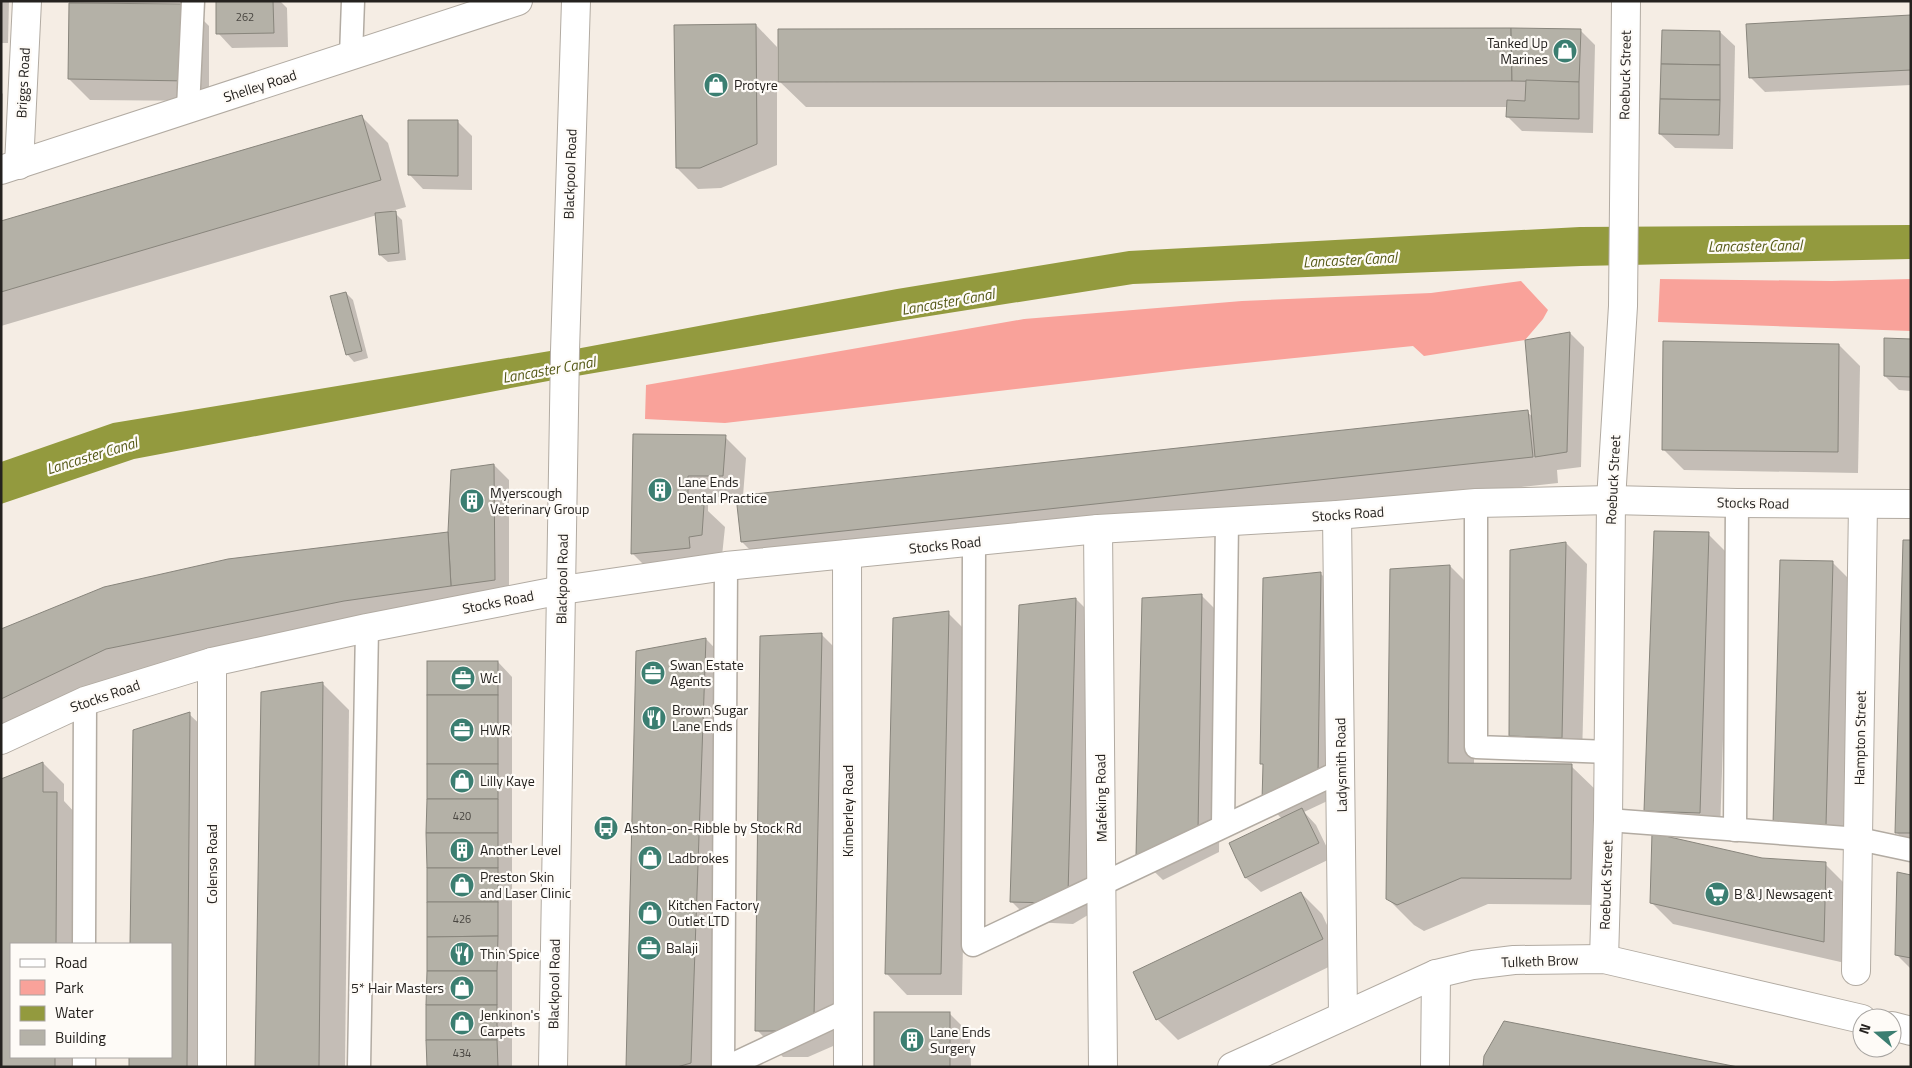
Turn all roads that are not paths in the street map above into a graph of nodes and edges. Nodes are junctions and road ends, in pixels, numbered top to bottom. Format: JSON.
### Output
{"nodes":[{"id":1,"x":27,"y":1,"type":"edge"},
{"id":2,"x":193,"y":1,"type":"edge"},
{"id":3,"x":353,"y":1,"type":"edge"},
{"id":4,"x":518,"y":1,"type":"edge"},
{"id":5,"x":576,"y":1,"type":"edge"},
{"id":6,"x":1626,"y":1,"type":"edge"},
{"id":7,"x":351,"y":56,"type":"junction"},
{"id":8,"x":188,"y":109,"type":"junction"},
{"id":9,"x":10,"y":167,"type":"edge"},
{"id":10,"x":1611,"y":500,"type":"junction"},
{"id":11,"x":1737,"y":503,"type":"junction"},
{"id":12,"x":1476,"y":504,"type":"junction"},
{"id":13,"x":1863,"y":504,"type":"junction"},
{"id":14,"x":1911,"y":504,"type":"edge"},
{"id":15,"x":1337,"y":515,"type":"junction"},
{"id":16,"x":1227,"y":522,"type":"junction"},
{"id":17,"x":1098,"y":529,"type":"junction"},
{"id":18,"x":974,"y":542,"type":"junction"},
{"id":19,"x":847,"y":554,"type":"junction"},
{"id":20,"x":726,"y":566,"type":"junction"},
{"id":21,"x":562,"y":590,"type":"junction"},
{"id":22,"x":367,"y":628,"type":"junction"},
{"id":23,"x":212,"y":662,"type":"junction"},
{"id":24,"x":85,"y":700,"type":"junction"},
{"id":25,"x":1,"y":740,"type":"edge"},
{"id":26,"x":1609,"y":752,"type":"junction"},
{"id":27,"x":1341,"y":771,"type":"junction"},
{"id":28,"x":1608,"y":820,"type":"junction"},
{"id":29,"x":1223,"y":826,"type":"junction"},
{"id":30,"x":1735,"y":830,"type":"junction"},
{"id":31,"x":1859,"y":839,"type":"junction"},
{"id":32,"x":1911,"y":850,"type":"edge"},
{"id":33,"x":1102,"y":883,"type":"junction"},
{"id":34,"x":84,"y":943,"type":"edge"},
{"id":35,"x":1604,"y":959,"type":"junction"},
{"id":36,"x":1856,"y":971,"type":"dead end"},
{"id":37,"x":1436,"y":974,"type":"junction"},
{"id":38,"x":848,"y":1010,"type":"junction"},
{"id":39,"x":1344,"y":1015,"type":"junction"},
{"id":40,"x":1852,"y":1017,"type":"edge"},
{"id":41,"x":212,"y":1067,"type":"edge"},
{"id":42,"x":358,"y":1067,"type":"edge"},
{"id":43,"x":552,"y":1067,"type":"edge"},
{"id":44,"x":722,"y":1067,"type":"edge"},
{"id":45,"x":727,"y":1067,"type":"edge"},
{"id":46,"x":848,"y":1067,"type":"edge"},
{"id":47,"x":1103,"y":1067,"type":"edge"},
{"id":48,"x":1232,"y":1067,"type":"edge"},
{"id":49,"x":1435,"y":1067,"type":"edge"}],
"edges":[{"from":1,"to":9,"type":"main road","name":"Briggs Road"},
{"from":2,"to":8,"type":"lane"},
{"from":3,"to":7,"type":"lane"},
{"from":4,"to":7,"type":"main road","name":"Shelley Road"},
{"from":5,"to":21,"type":"main road","name":"Blackpool Road"},
{"from":6,"to":10,"type":"main road","name":"Roebuck Street"},
{"from":7,"to":8,"type":"main road","name":"Shelley Road"},
{"from":8,"to":9,"type":"main road","name":"Shelley Road"},
{"from":10,"to":11,"type":"main road","name":"Stocks Road"},
{"from":10,"to":12,"type":"main road","name":"Stocks Road"},
{"from":10,"to":26,"type":"main road","name":"Roebuck Street"},
{"from":11,"to":13,"type":"main road","name":"Stocks Road"},
{"from":11,"to":30,"type":"lane"},
{"from":12,"to":15,"type":"main road","name":"Stocks Road"},
{"from":12,"to":26,"type":"lane"},
{"from":13,"to":14,"type":"main road","name":"Stocks Road"},
{"from":13,"to":31,"type":"main road","name":"Hampton Street"},
{"from":15,"to":16,"type":"main road","name":"Stocks Road"},
{"from":15,"to":27,"type":"main road","name":"Ladysmith Road"},
{"from":16,"to":17,"type":"main road","name":"Stocks Road"},
{"from":16,"to":29,"type":"lane"},
{"from":17,"to":18,"type":"main road","name":"Stocks Road"},
{"from":17,"to":33,"type":"main road","name":"Mafeking Road"},
{"from":18,"to":19,"type":"main road","name":"Stocks Road"},
{"from":18,"to":33,"type":"lane"},
{"from":19,"to":20,"type":"main road","name":"Stocks Road"},
{"from":19,"to":38,"type":"main road","name":"Kimberley Road"},
{"from":20,"to":21,"type":"main road","name":"Stocks Road"},
{"from":20,"to":44,"type":"lane"},
{"from":21,"to":22,"type":"main road","name":"Stocks Road"},
{"from":21,"to":43,"type":"main road","name":"Blackpool Road"},
{"from":22,"to":23,"type":"main road","name":"Stocks Road"},
{"from":22,"to":42,"type":"lane"},
{"from":23,"to":24,"type":"main road","name":"Stocks Road"},
{"from":23,"to":41,"type":"main road","name":"Colenso Road"},
{"from":24,"to":25,"type":"main road","name":"Stocks Road"},
{"from":24,"to":34,"type":"lane"},
{"from":26,"to":28,"type":"main road","name":"Roebuck Street"},
{"from":27,"to":29,"type":"lane"},
{"from":27,"to":39,"type":"main road","name":"Ladysmith Road"},
{"from":28,"to":30,"type":"lane"},
{"from":28,"to":35,"type":"main road","name":"Roebuck Street"},
{"from":29,"to":33,"type":"lane"},
{"from":30,"to":31,"type":"lane"},
{"from":31,"to":32,"type":"lane"},
{"from":31,"to":36,"type":"main road","name":"Hampton Street"},
{"from":33,"to":47,"type":"main road","name":"Mafeking Road"},
{"from":35,"to":37,"type":"main road","name":"Tulketh Brow"},
{"from":35,"to":40,"type":"main road","name":"Tulketh Brow"},
{"from":37,"to":39,"type":"main road","name":"Tulketh Brow"},
{"from":37,"to":49,"type":"main road"},
{"from":38,"to":45,"type":"lane"},
{"from":38,"to":46,"type":"main road","name":"Kimberley Road"},
{"from":39,"to":48,"type":"main road","name":"Tulketh Brow"}]}
